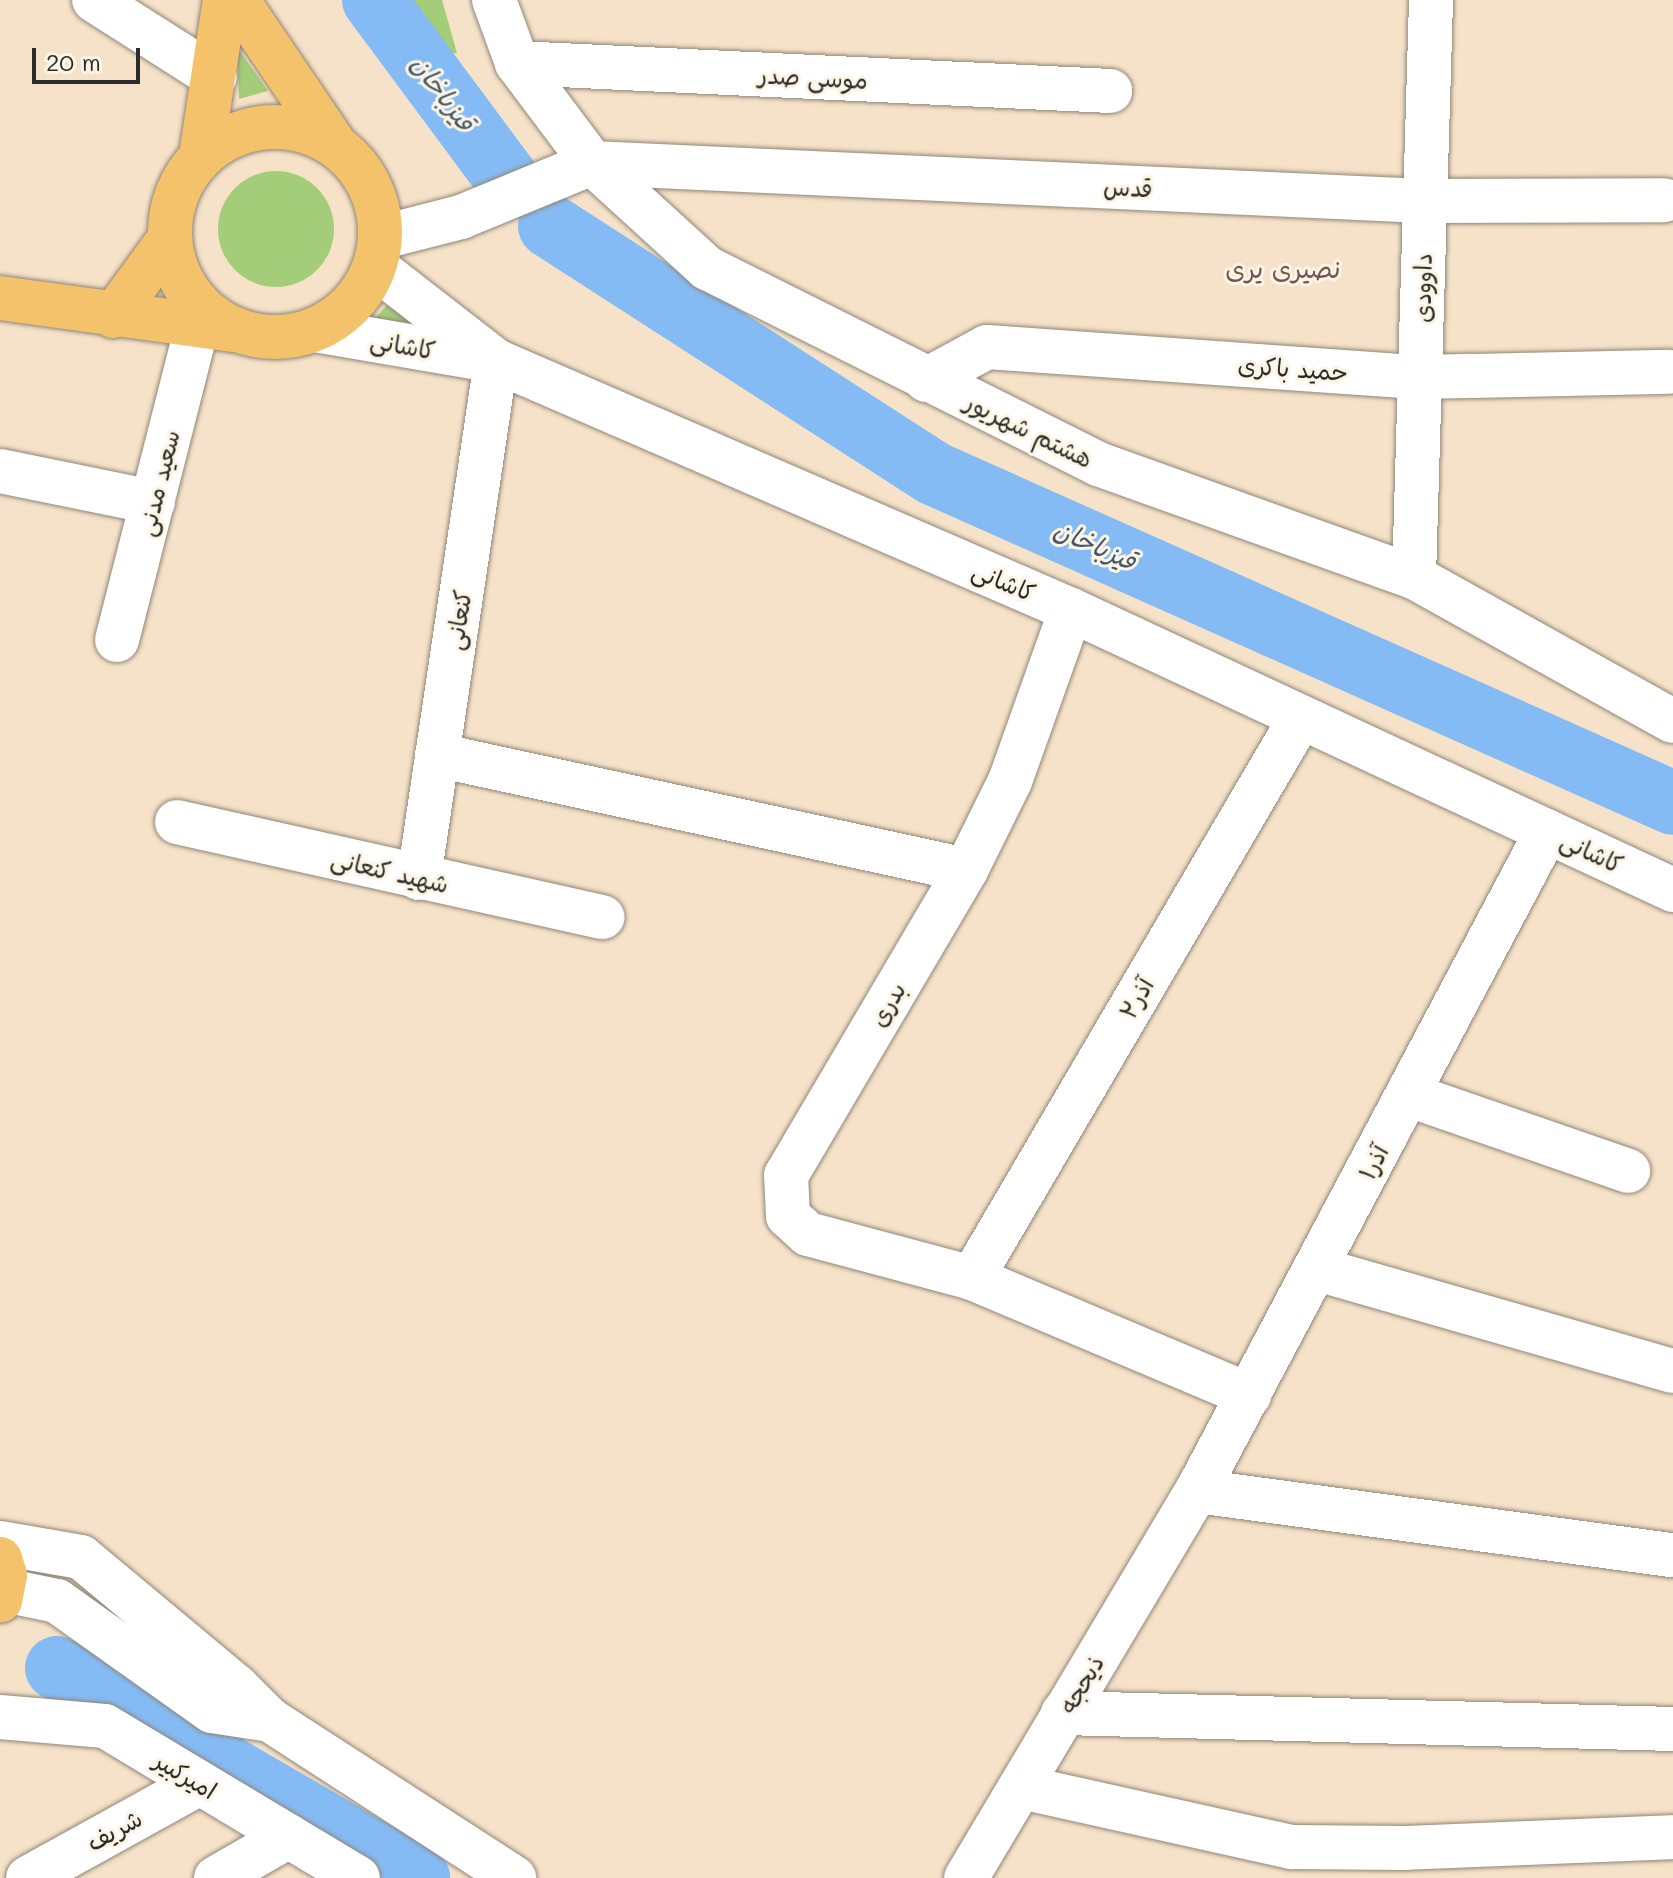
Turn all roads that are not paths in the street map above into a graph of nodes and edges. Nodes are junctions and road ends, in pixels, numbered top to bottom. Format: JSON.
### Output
{"nodes":[{"id":1,"x":94,"y":0,"type":"edge"},
{"id":2,"x":225,"y":0,"type":"edge"},
{"id":3,"x":237,"y":0,"type":"edge"},
{"id":4,"x":494,"y":0,"type":"edge"},
{"id":5,"x":1431,"y":0,"type":"edge"},
{"id":6,"x":517,"y":63,"type":"junction"},
{"id":7,"x":215,"y":77,"type":"junction"},
{"id":8,"x":1110,"y":91,"type":"dead end"},
{"id":9,"x":334,"y":143,"type":"junction"},
{"id":10,"x":201,"y":156,"type":"junction"},
{"id":11,"x":592,"y":163,"type":"junction"},
{"id":12,"x":1664,"y":200,"type":"dead end"},
{"id":13,"x":1423,"y":201,"type":"junction"},
{"id":14,"x":170,"y":238,"type":"junction"},
{"id":15,"x":379,"y":252,"type":"junction"},
{"id":16,"x":0,"y":298,"type":"edge"},
{"id":17,"x":113,"y":316,"type":"junction"},
{"id":18,"x":217,"y":328,"type":"junction"},
{"id":19,"x":315,"y":330,"type":"junction"},
{"id":20,"x":496,"y":361,"type":"junction"},
{"id":21,"x":1669,"y":372,"type":"dead end"},
{"id":22,"x":1421,"y":377,"type":"junction"},
{"id":23,"x":926,"y":380,"type":"junction"},
{"id":24,"x":0,"y":471,"type":"edge"},
{"id":25,"x":153,"y":502,"type":"junction"},
{"id":26,"x":1414,"y":577,"type":"junction"},
{"id":27,"x":1071,"y":610,"type":"junction"},
{"id":28,"x":117,"y":640,"type":"dead end"},
{"id":29,"x":1301,"y":717,"type":"junction"},
{"id":30,"x":1673,"y":721,"type":"edge"},
{"id":31,"x":437,"y":755,"type":"junction"},
{"id":32,"x":177,"y":822,"type":"dead end"},
{"id":33,"x":1547,"y":831,"type":"junction"},
{"id":34,"x":966,"y":870,"type":"junction"},
{"id":35,"x":419,"y":878,"type":"junction"},
{"id":36,"x":1673,"y":890,"type":"edge"},
{"id":37,"x":603,"y":917,"type":"dead end"},
{"id":38,"x":1409,"y":1095,"type":"junction"},
{"id":39,"x":1628,"y":1171,"type":"dead end"},
{"id":40,"x":1317,"y":1269,"type":"junction"},
{"id":41,"x":972,"y":1278,"type":"junction"},
{"id":42,"x":1673,"y":1371,"type":"edge"},
{"id":43,"x":1249,"y":1395,"type":"junction"},
{"id":44,"x":1197,"y":1491,"type":"junction"},
{"id":45,"x":0,"y":1543,"type":"edge"},
{"id":46,"x":1673,"y":1555,"type":"edge"},
{"id":47,"x":1,"y":1583,"type":"edge"},
{"id":48,"x":1063,"y":1713,"type":"junction"},
{"id":49,"x":0,"y":1717,"type":"edge"},
{"id":50,"x":270,"y":1720,"type":"junction"},
{"id":51,"x":1673,"y":1729,"type":"edge"},
{"id":52,"x":200,"y":1783,"type":"junction"},
{"id":53,"x":1021,"y":1787,"type":"junction"},
{"id":54,"x":289,"y":1836,"type":"junction"},
{"id":55,"x":1673,"y":1837,"type":"edge"},
{"id":56,"x":1404,"y":1863,"type":"edge"},
{"id":57,"x":28,"y":1878,"type":"edge"},
{"id":58,"x":216,"y":1878,"type":"edge"},
{"id":59,"x":358,"y":1878,"type":"edge"},
{"id":60,"x":514,"y":1878,"type":"edge"},
{"id":61,"x":966,"y":1878,"type":"edge"}],
"edges":[{"from":1,"to":7,"type":"street"},
{"from":2,"to":7,"type":"main road"},
{"from":3,"to":9,"type":"main road"},
{"from":4,"to":6,"type":"street","name":"هشتم شهریور"},
{"from":5,"to":13,"type":"street","name":"داوودی"},
{"from":6,"to":8,"type":"street","name":"موسی صدر"},
{"from":6,"to":11,"type":"street","name":"هشتم شهریور"},
{"from":7,"to":10,"type":"main road"},
{"from":9,"to":10,"type":"main road"},
{"from":9,"to":15,"type":"main road"},
{"from":10,"to":14,"type":"main road"},
{"from":11,"to":13,"type":"street","name":"قدس"},
{"from":11,"to":15,"type":"street"},
{"from":11,"to":23,"type":"street","name":"هشتم شهریور"},
{"from":12,"to":13,"type":"street","name":"قدس"},
{"from":13,"to":22,"type":"street","name":"داوودی"},
{"from":14,"to":17,"type":"main road"},
{"from":14,"to":18,"type":"main road"},
{"from":15,"to":19,"type":"main road"},
{"from":15,"to":20,"type":"street"},
{"from":16,"to":17,"type":"main road"},
{"from":17,"to":18,"type":"main road"},
{"from":18,"to":19,"type":"main road"},
{"from":18,"to":25,"type":"street","name":"سعید مدنی"},
{"from":19,"to":20,"type":"street","name":"کاشانی"},
{"from":20,"to":27,"type":"street","name":"کاشانی"},
{"from":20,"to":31,"type":"street","name":"کنعانی"},
{"from":21,"to":22,"type":"street","name":"حمید باکری"},
{"from":22,"to":23,"type":"street","name":"حمید باکری"},
{"from":22,"to":26,"type":"street","name":"داوودی"},
{"from":23,"to":26,"type":"street","name":"هشتم شهریور"},
{"from":24,"to":25,"type":"street"},
{"from":25,"to":28,"type":"street","name":"سعید مدنی"},
{"from":26,"to":30,"type":"street","name":"هشتم شهریور"},
{"from":27,"to":29,"type":"street","name":"کاشانی"},
{"from":27,"to":34,"type":"street","name":"بدری"},
{"from":29,"to":33,"type":"street","name":"کاشانی"},
{"from":29,"to":41,"type":"street","name":"آذر۲"},
{"from":31,"to":34,"type":"street"},
{"from":31,"to":35,"type":"street","name":"کنعانی"},
{"from":32,"to":35,"type":"street","name":"شهید کنعانی"},
{"from":33,"to":36,"type":"street","name":"کاشانی"},
{"from":33,"to":38,"type":"street","name":"آذر۱"},
{"from":34,"to":41,"type":"street","name":"بدری"},
{"from":35,"to":37,"type":"street","name":"شهید کنعانی"},
{"from":38,"to":39,"type":"street"},
{"from":38,"to":40,"type":"street","name":"آذر۱"},
{"from":40,"to":42,"type":"street"},
{"from":40,"to":43,"type":"street","name":"آذر۱"},
{"from":41,"to":43,"type":"street","name":"بدری"},
{"from":43,"to":44,"type":"street","name":"آذر۱"},
{"from":44,"to":46,"type":"street"},
{"from":44,"to":48,"type":"street","name":"ذیحجه"},
{"from":45,"to":50,"type":"street"},
{"from":47,"to":50,"type":"street"},
{"from":48,"to":51,"type":"street"},
{"from":48,"to":53,"type":"street","name":"ذیحجه"},
{"from":49,"to":52,"type":"street","name":"امیرکبیر"},
{"from":50,"to":60,"type":"street"},
{"from":52,"to":54,"type":"street","name":"امیرکبیر"},
{"from":52,"to":57,"type":"street","name":"شریف"},
{"from":53,"to":56,"type":"street"},
{"from":53,"to":61,"type":"street","name":"ذیحجه"},
{"from":54,"to":58,"type":"street"},
{"from":54,"to":59,"type":"street","name":"امیرکبیر"},
{"from":55,"to":56,"type":"street"}]}
